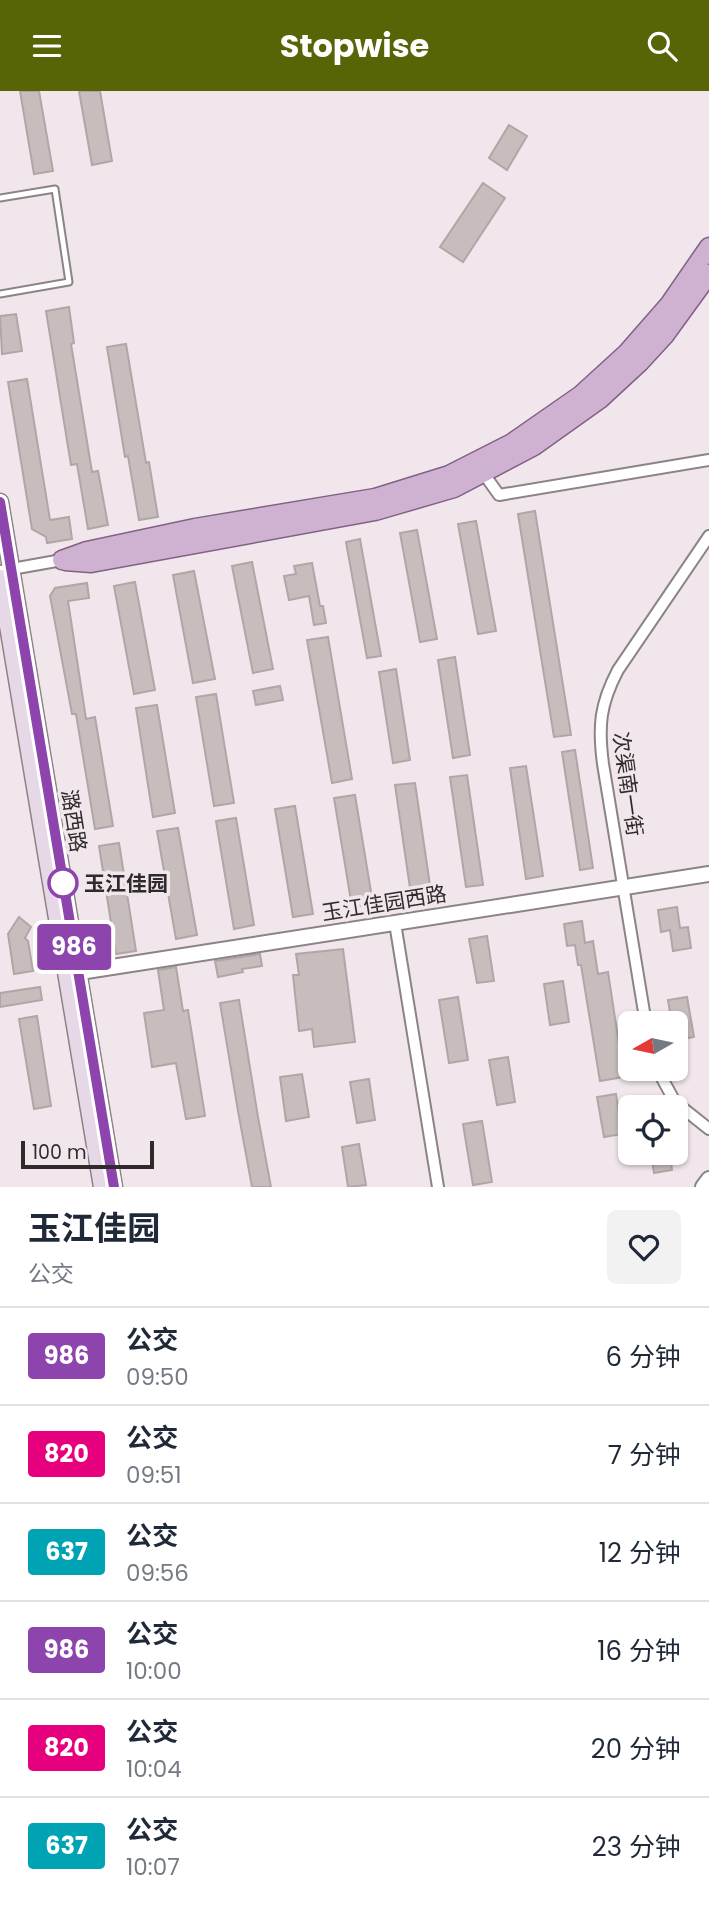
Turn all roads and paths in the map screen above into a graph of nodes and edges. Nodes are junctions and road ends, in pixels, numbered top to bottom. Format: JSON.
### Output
{"nodes":[{"id":1,"x":0,"y":198,"type":"edge"},
{"id":2,"x":709,"y":247,"type":"edge"},
{"id":3,"x":709,"y":274,"type":"edge"},
{"id":4,"x":0,"y":293,"type":"edge"},
{"id":5,"x":709,"y":460,"type":"edge"},
{"id":6,"x":484,"y":474,"type":"junction"},
{"id":7,"x":0,"y":502,"type":"edge"},
{"id":8,"x":709,"y":536,"type":"edge"},
{"id":9,"x":62,"y":560,"type":"junction"},
{"id":10,"x":4,"y":573,"type":"edge"},
{"id":11,"x":709,"y":874,"type":"edge"},
{"id":12,"x":624,"y":887,"type":"junction"},
{"id":13,"x":395,"y":923,"type":"junction"},
{"id":14,"x":72,"y":974,"type":"junction"},
{"id":15,"x":644,"y":1011,"type":"edge"},
{"id":16,"x":664,"y":1081,"type":"edge"},
{"id":17,"x":709,"y":1129,"type":"edge"},
{"id":18,"x":709,"y":1179,"type":"edge"},
{"id":19,"x":102,"y":1187,"type":"edge"},
{"id":20,"x":114,"y":1187,"type":"edge"},
{"id":21,"x":438,"y":1187,"type":"edge"},
{"id":22,"x":703,"y":1187,"type":"edge"}],
"edges":[{"from":1,"to":4,"type":"lane"},
{"from":2,"to":9,"type":"main road"},
{"from":3,"to":6,"type":"main road"},
{"from":5,"to":6,"type":"street"},
{"from":6,"to":9,"type":"main road"},
{"from":7,"to":10,"type":"main road","name":"潞西路"},
{"from":8,"to":12,"type":"street","name":"次渠南一街"},
{"from":9,"to":10,"type":"street"},
{"from":10,"to":14,"type":"main road","name":"潞西路"},
{"from":11,"to":12,"type":"street","name":"玉江佳园西路"},
{"from":12,"to":13,"type":"street","name":"玉江佳园西路"},
{"from":12,"to":15,"type":"street","name":"次渠南一街"},
{"from":13,"to":14,"type":"street","name":"玉江佳园西路"},
{"from":13,"to":21,"type":"street"},
{"from":14,"to":19,"type":"main road","name":"潞西路"},
{"from":14,"to":20,"type":"main road","name":"潞西路"},
{"from":16,"to":17,"type":"street"},
{"from":18,"to":22,"type":"street"}]}
